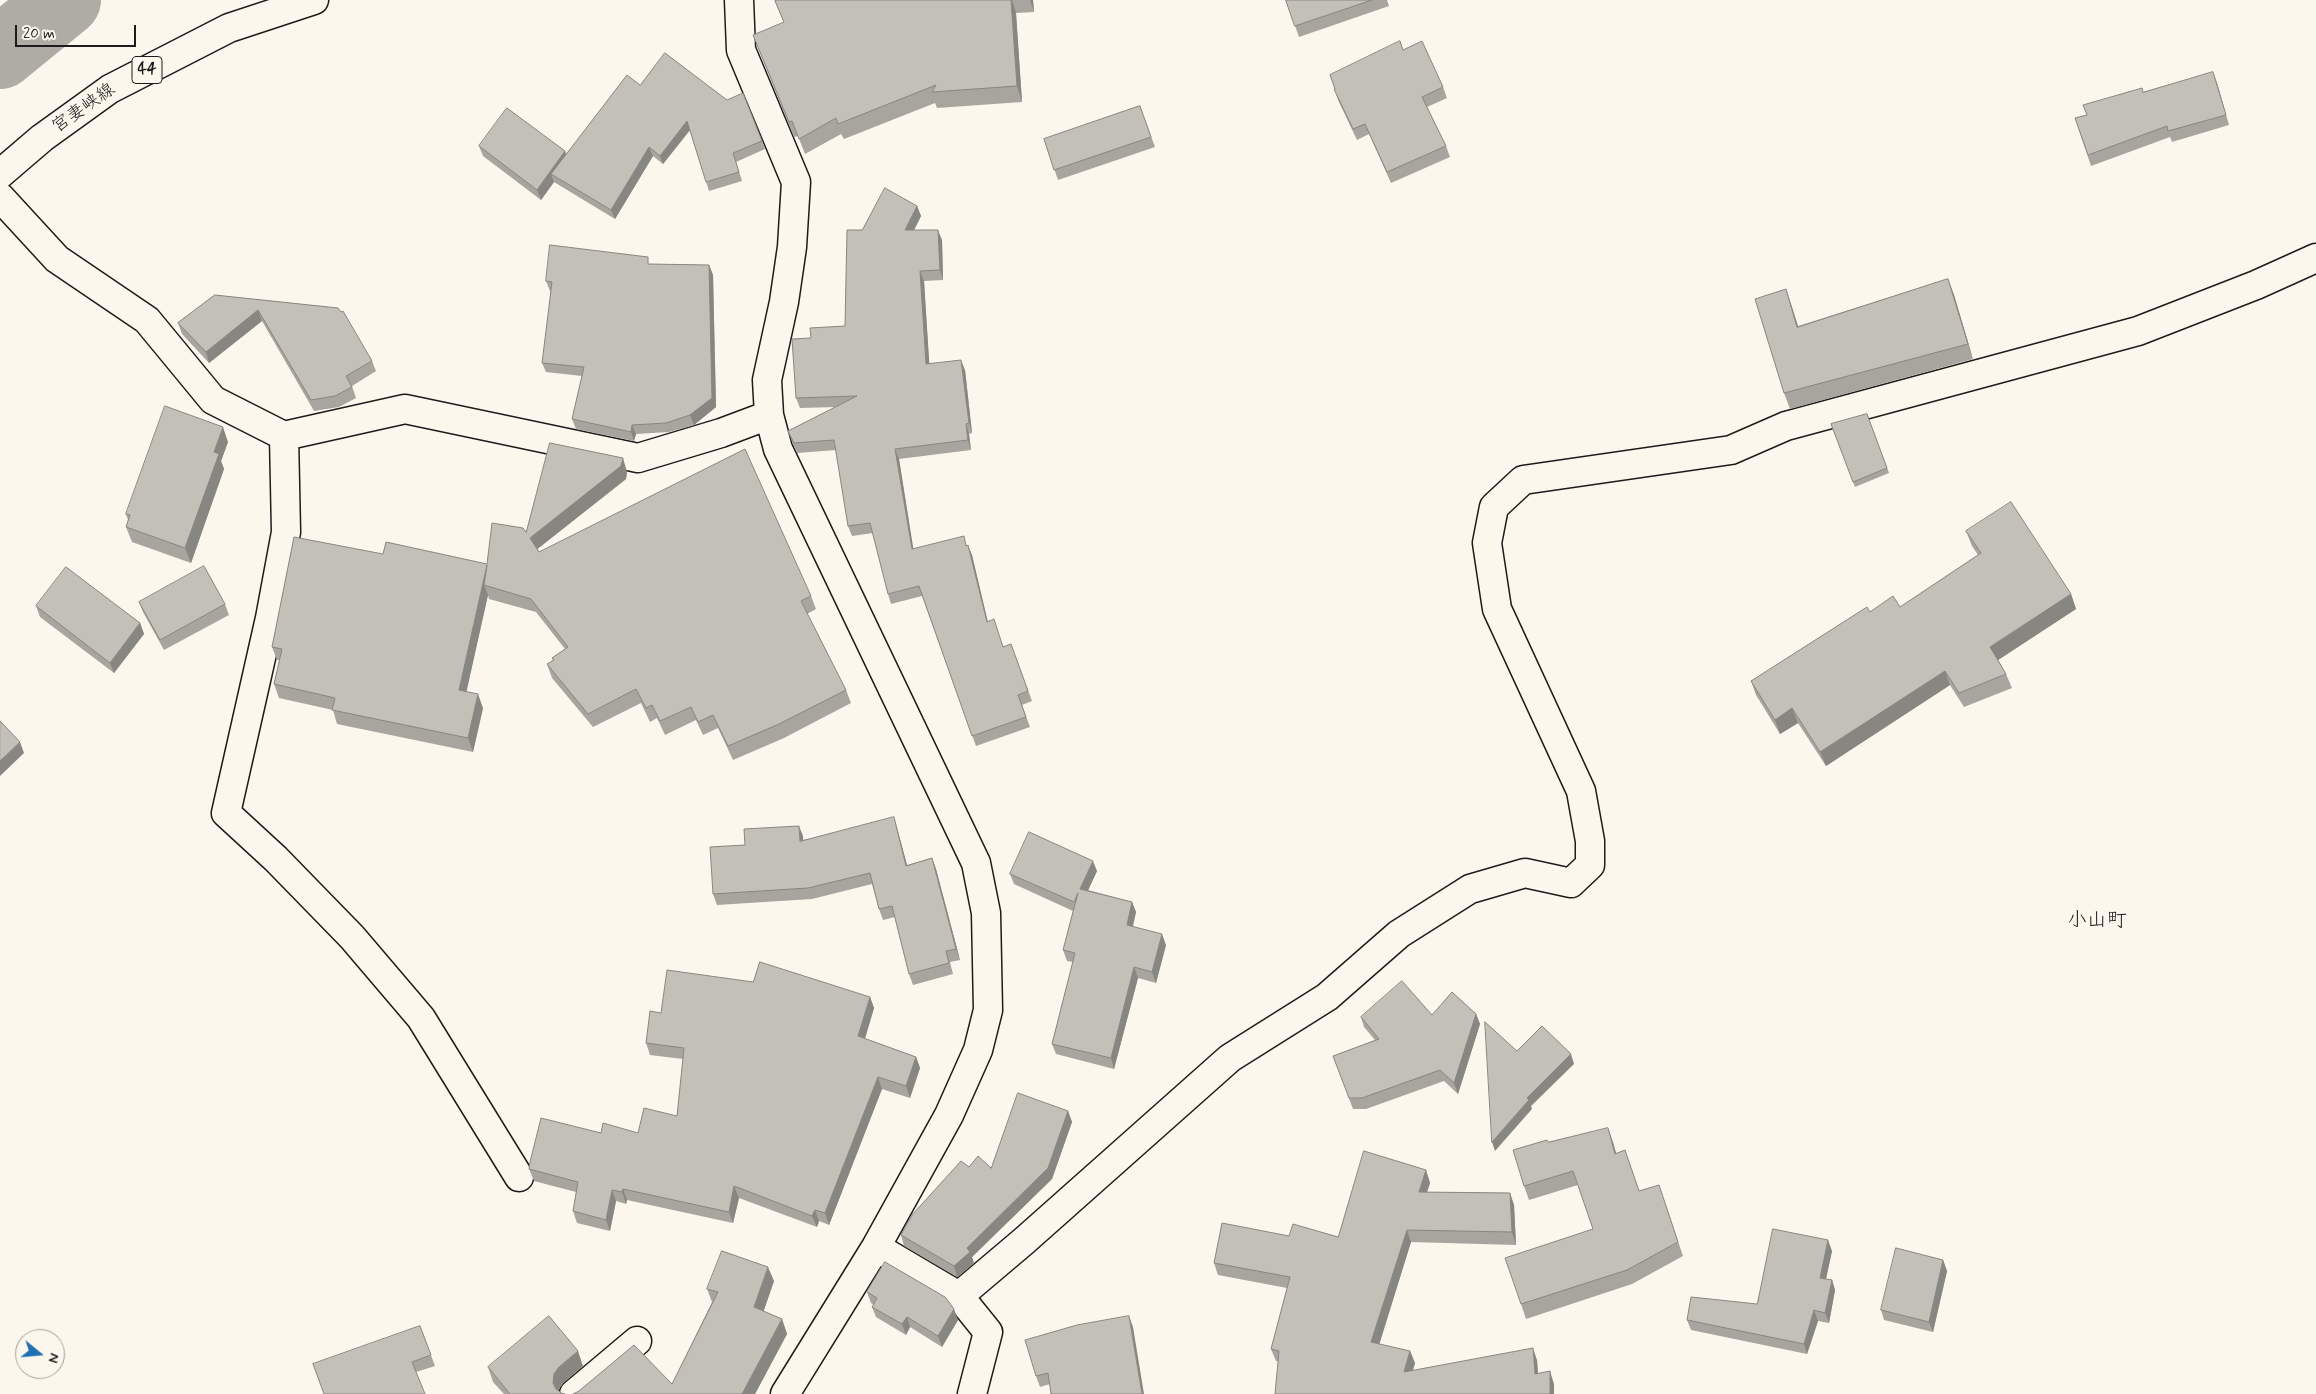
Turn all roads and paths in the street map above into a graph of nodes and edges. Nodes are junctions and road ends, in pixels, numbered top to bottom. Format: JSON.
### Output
{"nodes":[{"id":1,"x":314,"y":0,"type":"edge"},
{"id":2,"x":739,"y":0,"type":"edge"},
{"id":3,"x":0,"y":174,"type":"edge"},
{"id":4,"x":0,"y":197,"type":"edge"},
{"id":5,"x":2316,"y":258,"type":"edge"},
{"id":6,"x":769,"y":415,"type":"junction"},
{"id":7,"x":284,"y":436,"type":"junction"},
{"id":8,"x":519,"y":1177,"type":"dead end"},
{"id":9,"x":876,"y":1247,"type":"junction"},
{"id":10,"x":958,"y":1296,"type":"junction"},
{"id":11,"x":637,"y":1341,"type":"dead end"},
{"id":12,"x":574,"y":1394,"type":"edge"},
{"id":13,"x":785,"y":1394,"type":"edge"},
{"id":14,"x":972,"y":1394,"type":"edge"}],
"edges":[{"from":1,"to":3,"type":"street","name":"宮妻峡線","number":"44"},
{"from":2,"to":6,"type":"street"},
{"from":4,"to":7,"type":"street"},
{"from":5,"to":10,"type":"street"},
{"from":6,"to":7,"type":"street"},
{"from":6,"to":9,"type":"street"},
{"from":7,"to":8,"type":"street"},
{"from":9,"to":10,"type":"street"},
{"from":9,"to":13,"type":"street"},
{"from":10,"to":14,"type":"street"},
{"from":11,"to":12,"type":"street"}]}
